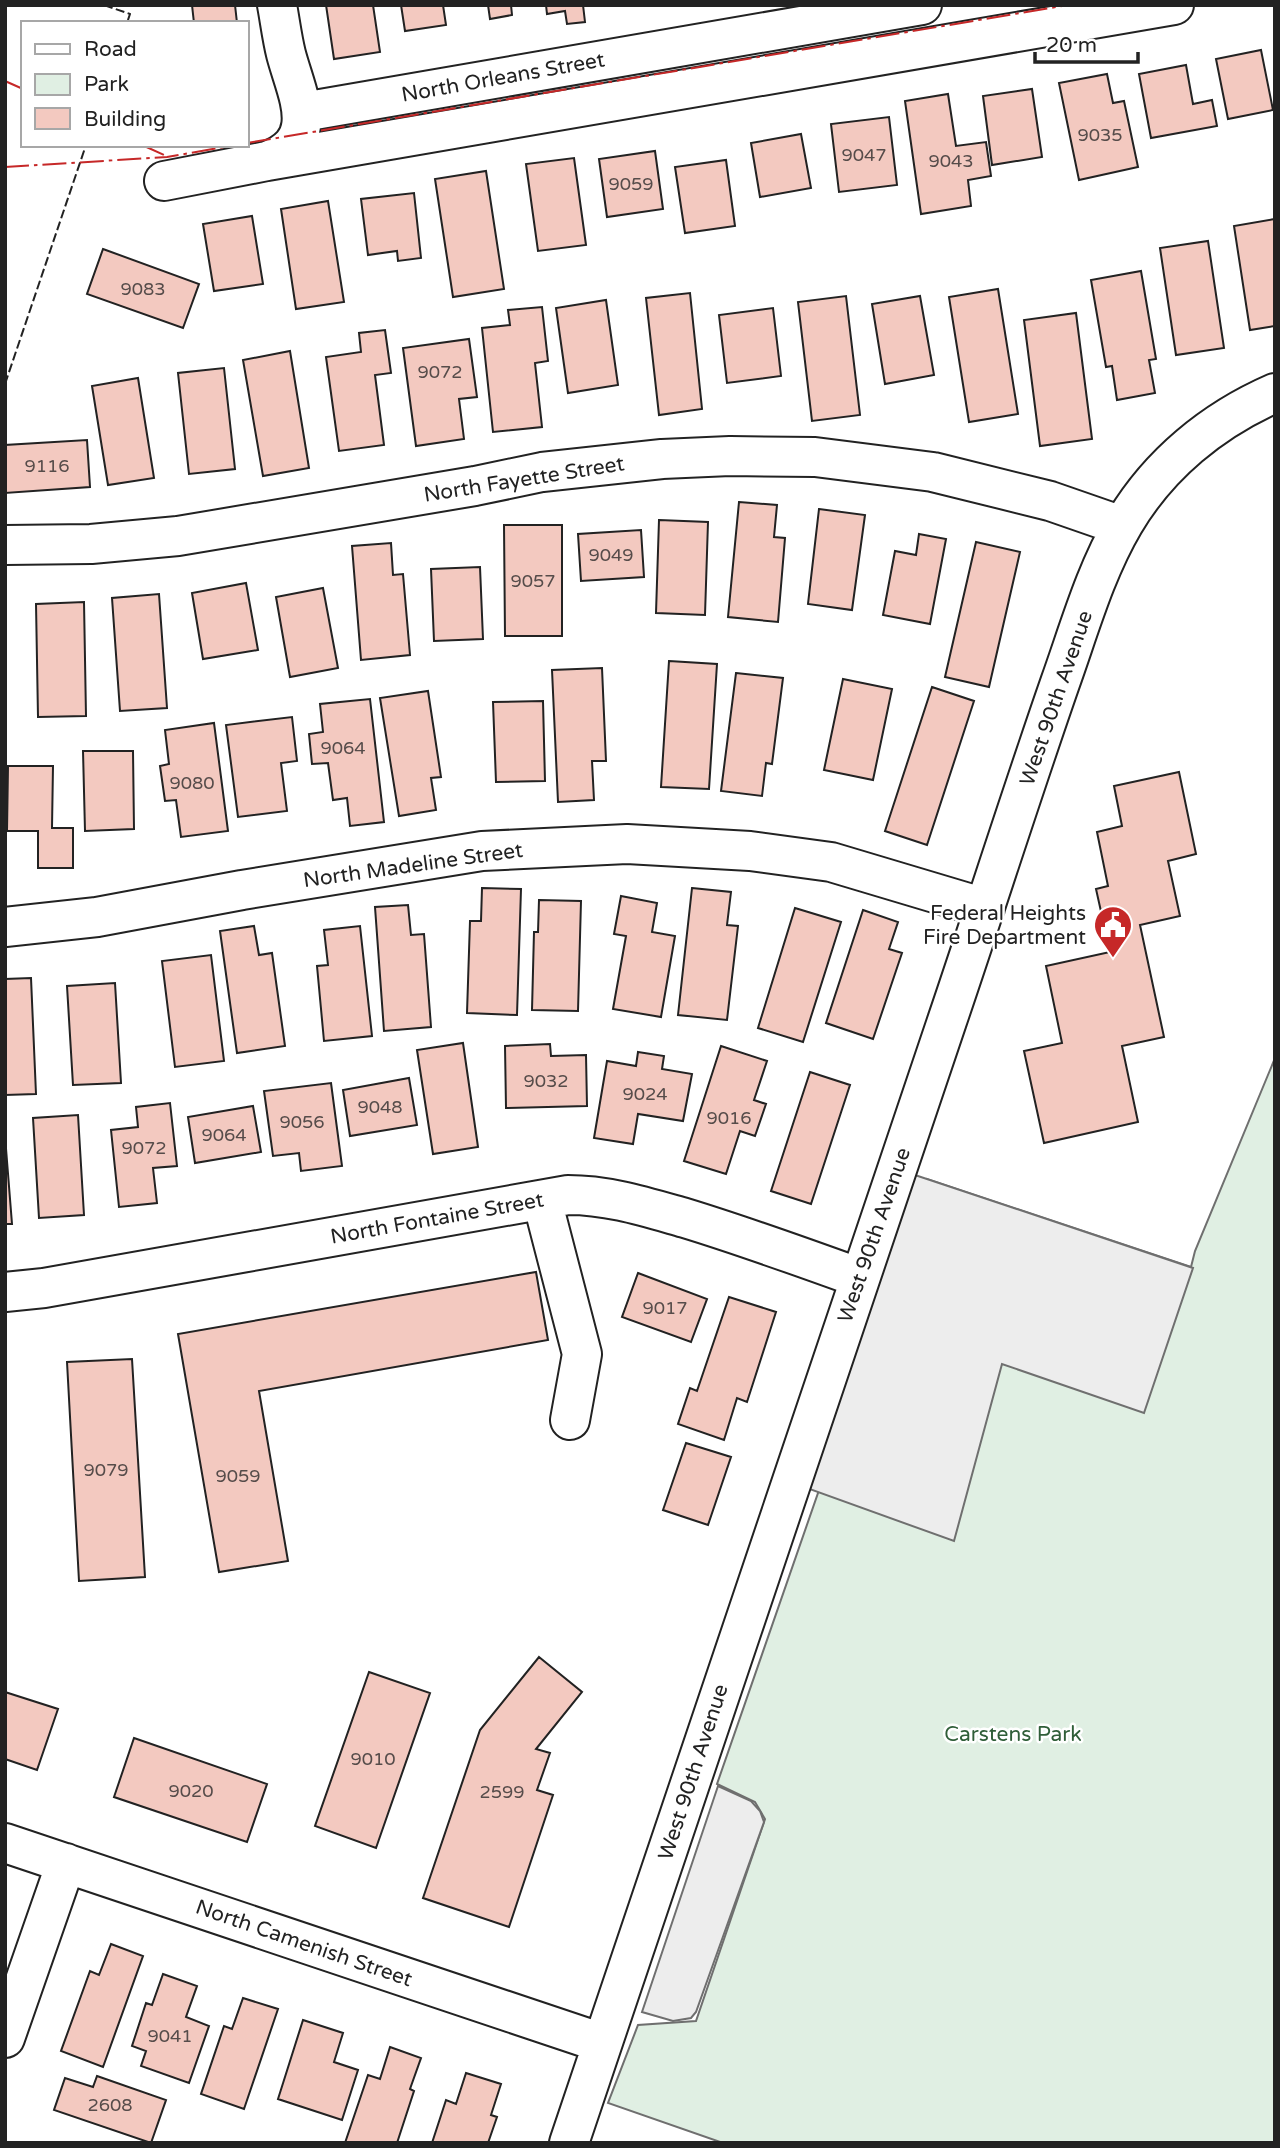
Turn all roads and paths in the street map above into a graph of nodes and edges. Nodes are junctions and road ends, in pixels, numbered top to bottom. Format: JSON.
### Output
{"nodes":[{"id":1,"x":277,"y":5,"type":"edge"},
{"id":2,"x":922,"y":5,"type":"edge"},
{"id":3,"x":1174,"y":5,"type":"edge"},
{"id":4,"x":767,"y":32,"type":"junction"},
{"id":5,"x":773,"y":74,"type":"junction"},
{"id":6,"x":303,"y":112,"type":"junction"},
{"id":7,"x":267,"y":160,"type":"junction"},
{"id":8,"x":164,"y":181,"type":"dead end"},
{"id":9,"x":1275,"y":393,"type":"edge"},
{"id":10,"x":1122,"y":526,"type":"junction"},
{"id":11,"x":5,"y":545,"type":"edge"},
{"id":12,"x":985,"y":908,"type":"junction"},
{"id":13,"x":5,"y":927,"type":"edge"},
{"id":14,"x":542,"y":1200,"type":"junction"},
{"id":15,"x":860,"y":1278,"type":"junction"},
{"id":16,"x":5,"y":1292,"type":"edge"},
{"id":17,"x":570,"y":1420,"type":"dead end"},
{"id":18,"x":5,"y":1843,"type":"edge"},
{"id":19,"x":66,"y":1863,"type":"junction"},
{"id":20,"x":5,"y":2038,"type":"edge"},
{"id":21,"x":602,"y":2043,"type":"junction"},
{"id":22,"x":569,"y":2143,"type":"edge"}],
"edges":[{"from":1,"to":6,"type":"street"},
{"from":2,"to":4,"type":"street","name":"North Orleans Street"},
{"from":3,"to":5,"type":"street","name":"North Orleans Street"},
{"from":4,"to":5,"type":"street"},
{"from":4,"to":6,"type":"street","name":"North Orleans Street"},
{"from":5,"to":7,"type":"street","name":"North Orleans Street"},
{"from":6,"to":7,"type":"street","name":"North Orleans Street"},
{"from":7,"to":8,"type":"street","name":"North Orleans Street"},
{"from":9,"to":10,"type":"street","name":"West 90th Avenue"},
{"from":10,"to":11,"type":"street","name":"North Fayette Street"},
{"from":10,"to":12,"type":"street","name":"West 90th Avenue"},
{"from":12,"to":13,"type":"street","name":"North Madeline Street"},
{"from":12,"to":15,"type":"street","name":"West 90th Avenue"},
{"from":14,"to":15,"type":"street","name":"North Fontaine Street"},
{"from":14,"to":16,"type":"street","name":"North Fontaine Street"},
{"from":14,"to":17,"type":"street"},
{"from":15,"to":21,"type":"street","name":"West 90th Avenue"},
{"from":18,"to":19,"type":"street","name":"North Camenish Street"},
{"from":19,"to":20,"type":"street"},
{"from":19,"to":21,"type":"street","name":"North Camenish Street"},
{"from":21,"to":22,"type":"street","name":"West 90th Avenue"}]}
